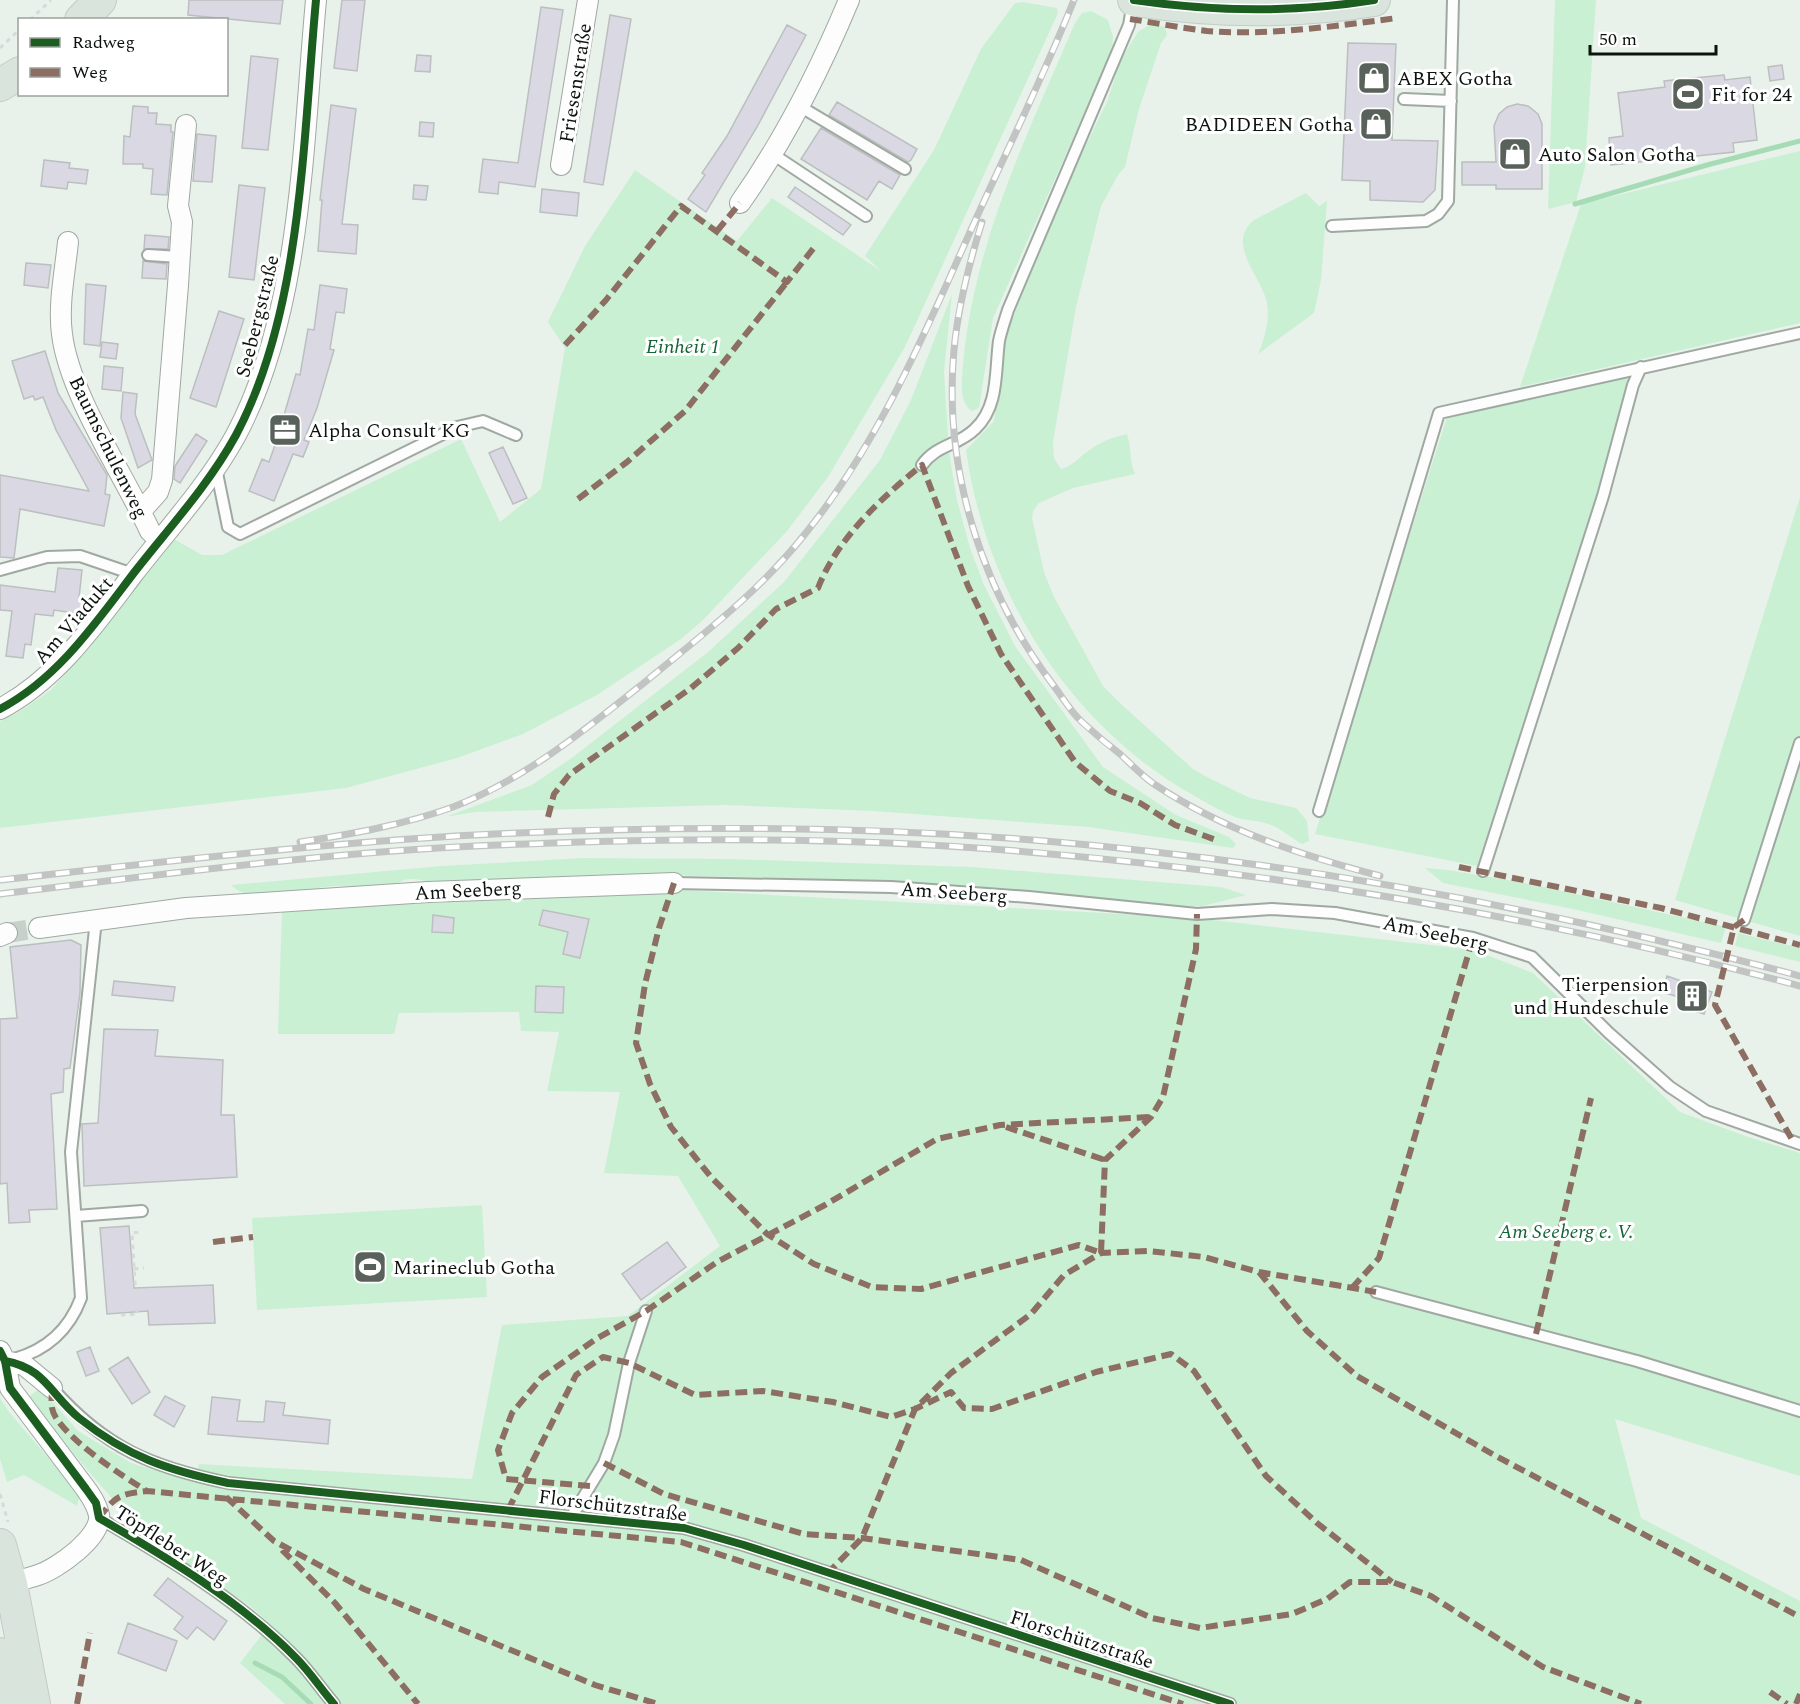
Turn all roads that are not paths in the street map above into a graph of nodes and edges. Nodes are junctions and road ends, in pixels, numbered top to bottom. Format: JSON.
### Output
{"nodes":[{"id":1,"x":100,"y":0,"type":"edge"},
{"id":2,"x":315,"y":0,"type":"edge"},
{"id":3,"x":588,"y":0,"type":"edge"},
{"id":4,"x":849,"y":0,"type":"edge"},
{"id":5,"x":1133,"y":0,"type":"edge"},
{"id":6,"x":1374,"y":0,"type":"edge"},
{"id":7,"x":1453,"y":0,"type":"edge"},
{"id":8,"x":83,"y":18,"type":"edge"},
{"id":9,"x":18,"y":74,"type":"edge"},
{"id":10,"x":0,"y":85,"type":"edge"},
{"id":11,"x":1404,"y":99,"type":"dead end"},
{"id":12,"x":1451,"y":102,"type":"junction"},
{"id":13,"x":801,"y":107,"type":"junction"},
{"id":14,"x":186,"y":125,"type":"dead end"},
{"id":15,"x":774,"y":155,"type":"junction"},
{"id":16,"x":561,"y":165,"type":"dead end"},
{"id":17,"x":905,"y":169,"type":"dead end"},
{"id":18,"x":740,"y":203,"type":"dead end"},
{"id":19,"x":866,"y":216,"type":"dead end"},
{"id":20,"x":1332,"y":226,"type":"dead end"},
{"id":21,"x":68,"y":242,"type":"dead end"},
{"id":22,"x":148,"y":255,"type":"dead end"},
{"id":23,"x":180,"y":257,"type":"junction"},
{"id":24,"x":1800,"y":333,"type":"edge"},
{"id":25,"x":1641,"y":367,"type":"junction"},
{"id":26,"x":516,"y":435,"type":"dead end"},
{"id":27,"x":922,"y":465,"type":"dead end"},
{"id":28,"x":216,"y":468,"type":"junction"},
{"id":29,"x":141,"y":511,"type":"junction"},
{"id":30,"x":159,"y":540,"type":"junction"},
{"id":31,"x":0,"y":570,"type":"edge"},
{"id":32,"x":133,"y":574,"type":"junction"},
{"id":33,"x":0,"y":709,"type":"edge"},
{"id":34,"x":1800,"y":743,"type":"edge"},
{"id":35,"x":1319,"y":811,"type":"dead end"},
{"id":36,"x":1484,"y":871,"type":"dead end"},
{"id":37,"x":674,"y":883,"type":"joint"},
{"id":38,"x":96,"y":920,"type":"junction"},
{"id":39,"x":1744,"y":920,"type":"dead end"},
{"id":40,"x":39,"y":928,"type":"tunnel mouth"},
{"id":41,"x":1800,"y":1144,"type":"edge"},
{"id":42,"x":141,"y":1211,"type":"dead end"},
{"id":43,"x":76,"y":1216,"type":"junction"},
{"id":44,"x":1376,"y":1292,"type":"dead end"},
{"id":45,"x":646,"y":1311,"type":"dead end"},
{"id":46,"x":2,"y":1356,"type":"edge"},
{"id":47,"x":52,"y":1388,"type":"joint"},
{"id":48,"x":1800,"y":1411,"type":"edge"},
{"id":49,"x":572,"y":1516,"type":"junction"},
{"id":50,"x":99,"y":1518,"type":"junction"},
{"id":51,"x":0,"y":1545,"type":"edge"},
{"id":52,"x":11,"y":1584,"type":"junction"},
{"id":53,"x":0,"y":1654,"type":"edge"},
{"id":54,"x":8,"y":1704,"type":"edge"},
{"id":55,"x":34,"y":1704,"type":"edge"},
{"id":56,"x":334,"y":1704,"type":"edge"},
{"id":57,"x":1230,"y":1704,"type":"edge"}],
"edges":[{"from":1,"to":8,"type":"main road"},
{"from":2,"to":28,"type":"street","name":"Seebergstraße"},
{"from":3,"to":16,"type":"street","name":"Friesenstraße"},
{"from":4,"to":13,"type":"street"},
{"from":5,"to":6,"type":"main road"},
{"from":5,"to":27,"type":"lane"},
{"from":7,"to":12,"type":"lane"},
{"from":9,"to":10,"type":"main road"},
{"from":11,"to":12,"type":"lane"},
{"from":12,"to":20,"type":"lane"},
{"from":13,"to":15,"type":"street"},
{"from":13,"to":17,"type":"lane"},
{"from":14,"to":23,"type":"street"},
{"from":15,"to":18,"type":"street"},
{"from":15,"to":19,"type":"lane"},
{"from":21,"to":29,"type":"street","name":"Baumschulenweg"},
{"from":22,"to":23,"type":"lane"},
{"from":23,"to":29,"type":"street"},
{"from":24,"to":25,"type":"lane"},
{"from":25,"to":35,"type":"lane"},
{"from":25,"to":36,"type":"lane"},
{"from":26,"to":28,"type":"lane"},
{"from":28,"to":30,"type":"street","name":"Seebergstraße"},
{"from":29,"to":30,"type":"street","name":"Baumschulenweg"},
{"from":30,"to":32,"type":"street","name":"Am Viadukt"},
{"from":31,"to":32,"type":"lane"},
{"from":32,"to":33,"type":"street","name":"Am Viadukt"},
{"from":34,"to":39,"type":"lane"},
{"from":37,"to":38,"type":"street","name":"Am Seeberg"},
{"from":37,"to":41,"type":"lane","name":"Am Seeberg"},
{"from":38,"to":40,"type":"street","name":"Am Seeberg"},
{"from":38,"to":43,"type":"lane"},
{"from":42,"to":43,"type":"lane"},
{"from":43,"to":46,"type":"lane"},
{"from":44,"to":48,"type":"lane"},
{"from":45,"to":49,"type":"lane","name":"Florschützstraße"},
{"from":46,"to":47,"type":"street","name":"Florschützstraße"},
{"from":46,"to":50,"type":"street","name":"Töpfleber Weg"},
{"from":47,"to":49,"type":"lane","name":"Florschützstraße"},
{"from":49,"to":57,"type":"lane","name":"Florschützstraße"},
{"from":50,"to":52,"type":"street"},
{"from":50,"to":56,"type":"lane","name":"Töpfleber Weg"},
{"from":51,"to":52,"type":"main road"},
{"from":52,"to":55,"type":"main road"},
{"from":53,"to":54,"type":"main road"}]}
